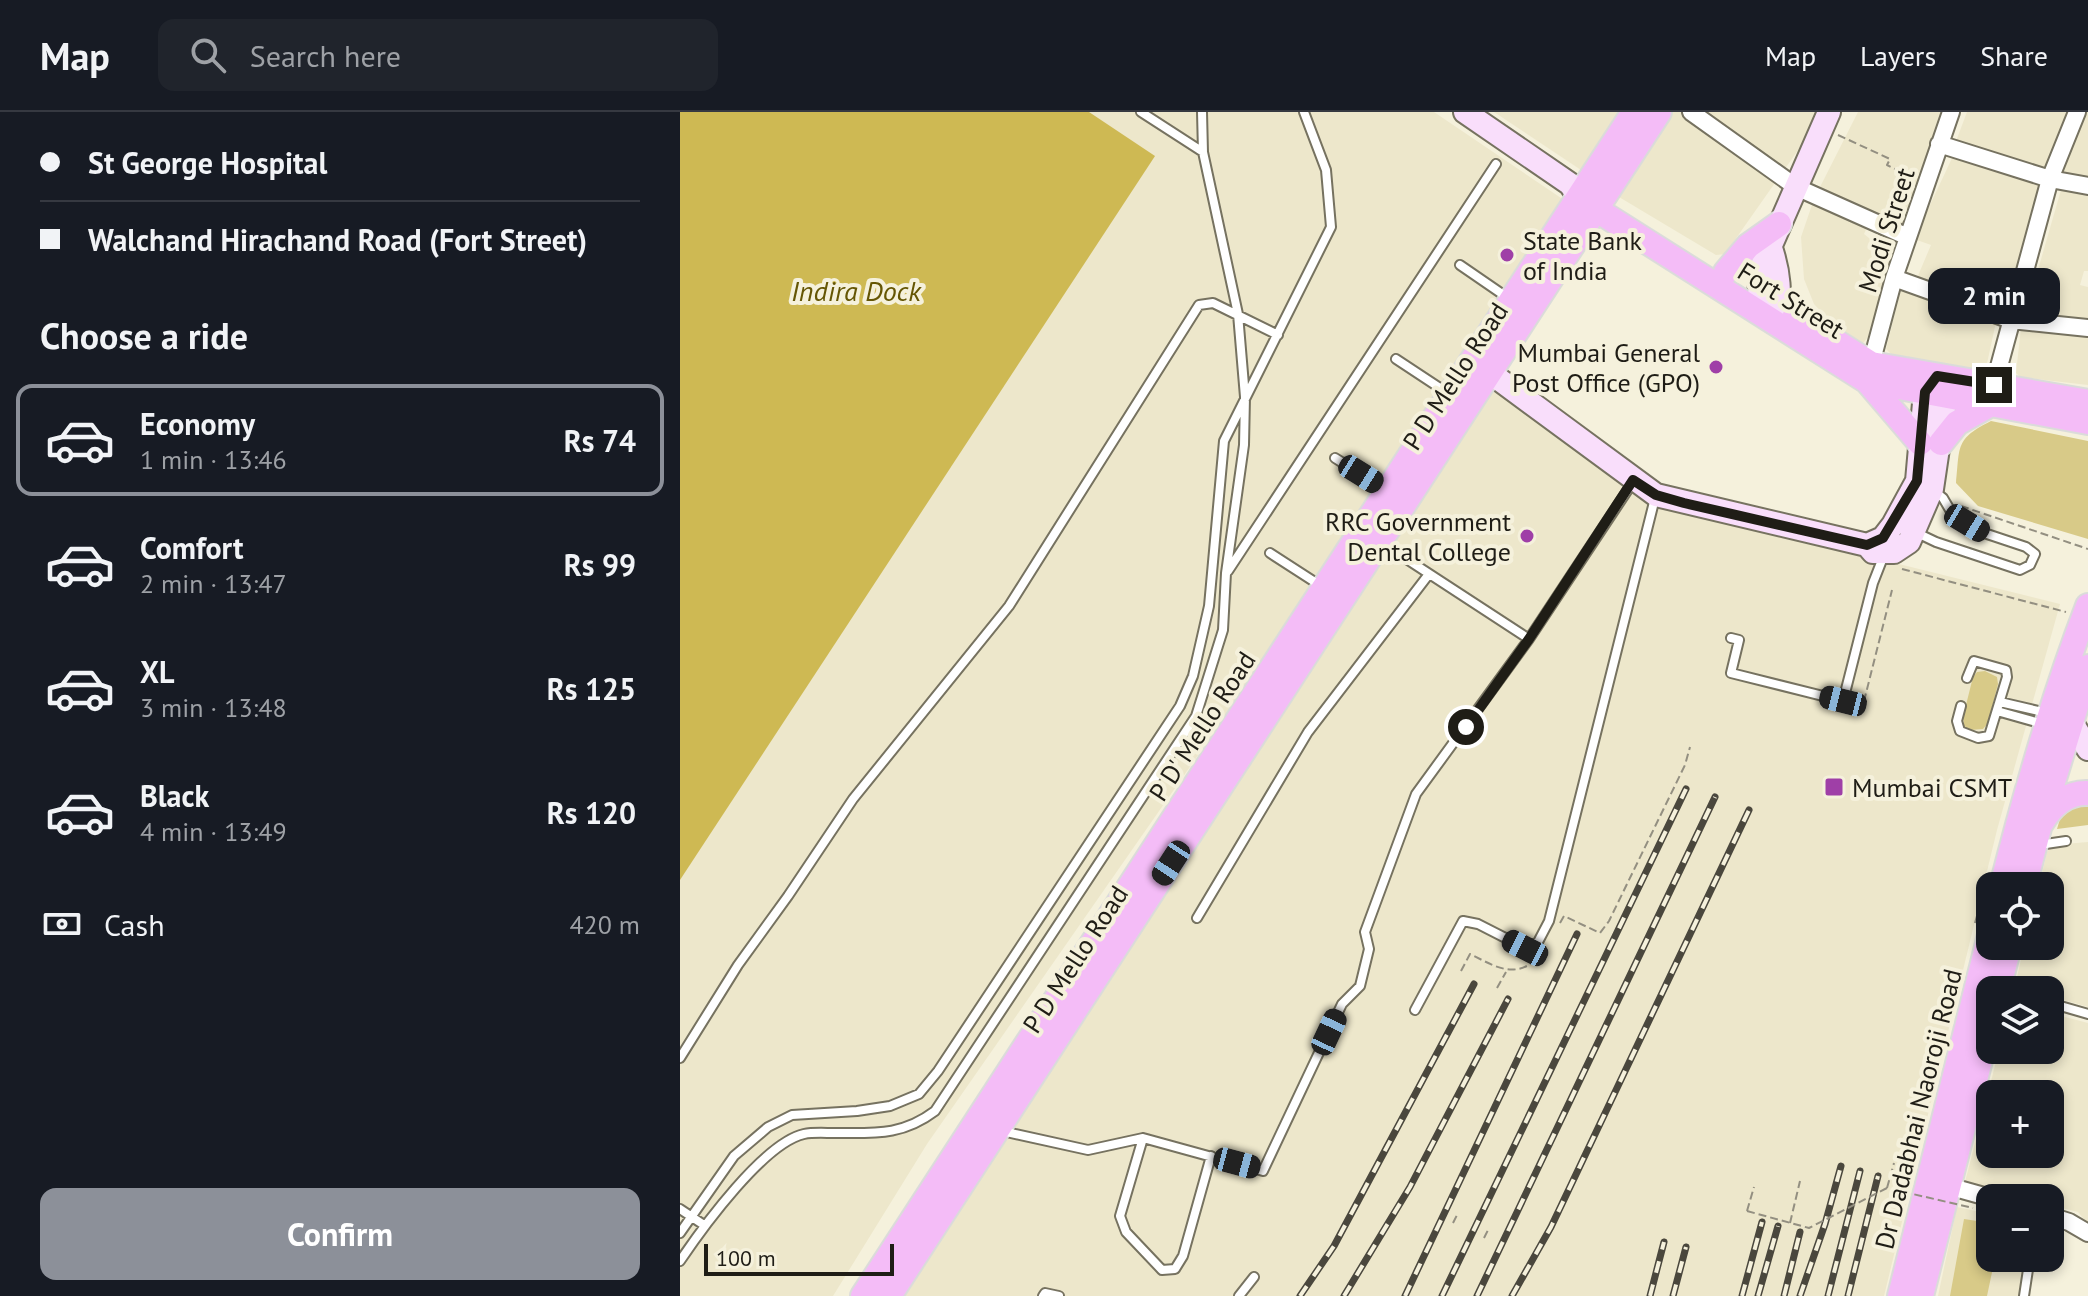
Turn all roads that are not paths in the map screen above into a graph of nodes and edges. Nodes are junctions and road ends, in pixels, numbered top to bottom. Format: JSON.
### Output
{"nodes":[{"id":1,"x":1141,"y":112,"type":"edge"},
{"id":2,"x":1202,"y":112,"type":"edge"},
{"id":3,"x":1304,"y":112,"type":"edge"},
{"id":4,"x":1465,"y":112,"type":"edge"},
{"id":5,"x":1634,"y":112,"type":"edge"},
{"id":6,"x":1659,"y":112,"type":"edge"},
{"id":7,"x":1691,"y":112,"type":"edge"},
{"id":8,"x":1951,"y":112,"type":"edge"},
{"id":9,"x":2077,"y":112,"type":"edge"},
{"id":10,"x":1825,"y":120,"type":"edge"},
{"id":11,"x":1939,"y":144,"type":"junction"},
{"id":12,"x":1203,"y":152,"type":"junction"},
{"id":13,"x":1496,"y":164,"type":"dead end"},
{"id":14,"x":2050,"y":179,"type":"junction"},
{"id":15,"x":2088,"y":186,"type":"edge"},
{"id":16,"x":1796,"y":187,"type":"junction"},
{"id":17,"x":1587,"y":195,"type":"junction"},
{"id":18,"x":1775,"y":234,"type":"junction"},
{"id":19,"x":1908,"y":237,"type":"junction"},
{"id":20,"x":1460,"y":265,"type":"dead end"},
{"id":21,"x":1726,"y":272,"type":"junction"},
{"id":22,"x":1894,"y":278,"type":"junction"},
{"id":23,"x":1512,"y":301,"type":"junction"},
{"id":24,"x":1768,"y":309,"type":"junction"},
{"id":25,"x":1238,"y":314,"type":"junction"},
{"id":26,"x":2011,"y":320,"type":"junction"},
{"id":27,"x":2088,"y":328,"type":"edge"},
{"id":28,"x":1278,"y":335,"type":"junction"},
{"id":29,"x":1396,"y":359,"type":"dead end"},
{"id":30,"x":1489,"y":372,"type":"junction"},
{"id":31,"x":1869,"y":373,"type":"junction"},
{"id":32,"x":1936,"y":387,"type":"junction"},
{"id":33,"x":1450,"y":394,"type":"junction"},
{"id":34,"x":1993,"y":395,"type":"junction"},
{"id":35,"x":1245,"y":397,"type":"junction"},
{"id":36,"x":2088,"y":402,"type":"edge"},
{"id":37,"x":2088,"y":422,"type":"edge"},
{"id":38,"x":1930,"y":443,"type":"junction"},
{"id":39,"x":1335,"y":458,"type":"dead end"},
{"id":40,"x":1633,"y":480,"type":"junction"},
{"id":41,"x":1931,"y":489,"type":"junction"},
{"id":42,"x":1386,"y":491,"type":"junction"},
{"id":43,"x":1656,"y":495,"type":"junction"},
{"id":44,"x":1914,"y":531,"type":"junction"},
{"id":45,"x":1371,"y":536,"type":"junction"},
{"id":46,"x":1876,"y":549,"type":"junction"},
{"id":47,"x":1270,"y":553,"type":"dead end"},
{"id":48,"x":1226,"y":573,"type":"junction"},
{"id":49,"x":1429,"y":574,"type":"junction"},
{"id":50,"x":1325,"y":588,"type":"junction"},
{"id":51,"x":2078,"y":609,"type":"edge"},
{"id":52,"x":1731,"y":638,"type":"dead end"},
{"id":53,"x":1529,"y":639,"type":"junction"},
{"id":54,"x":2088,"y":667,"type":"edge"},
{"id":55,"x":1967,"y":678,"type":"dead end"},
{"id":56,"x":1961,"y":706,"type":"dead end"},
{"id":57,"x":1999,"y":707,"type":"junction"},
{"id":58,"x":2071,"y":721,"type":"edge"},
{"id":59,"x":2088,"y":793,"type":"edge"},
{"id":60,"x":2036,"y":837,"type":"junction"},
{"id":61,"x":2066,"y":841,"type":"dead end"},
{"id":62,"x":2006,"y":872,"type":"edge"},
{"id":63,"x":2027,"y":872,"type":"edge"},
{"id":64,"x":1197,"y":918,"type":"dead end"},
{"id":65,"x":1984,"y":960,"type":"edge"},
{"id":66,"x":2064,"y":1007,"type":"edge"},
{"id":67,"x":1415,"y":1010,"type":"dead end"},
{"id":68,"x":2088,"y":1014,"type":"edge"},
{"id":69,"x":680,"y":1058,"type":"edge"},
{"id":70,"x":1979,"y":1064,"type":"edge"},
{"id":71,"x":997,"y":1129,"type":"junction"},
{"id":72,"x":1143,"y":1138,"type":"junction"},
{"id":73,"x":1211,"y":1156,"type":"junction"},
{"id":74,"x":1948,"y":1186,"type":"junction"},
{"id":75,"x":1976,"y":1194,"type":"edge"},
{"id":76,"x":680,"y":1209,"type":"edge"},
{"id":77,"x":691,"y":1216,"type":"junction"},
{"id":78,"x":2064,"y":1220,"type":"edge"},
{"id":79,"x":704,"y":1225,"type":"junction"},
{"id":80,"x":680,"y":1233,"type":"edge"},
{"id":81,"x":2088,"y":1233,"type":"edge"},
{"id":82,"x":680,"y":1261,"type":"edge"},
{"id":83,"x":2028,"y":1272,"type":"edge"},
{"id":84,"x":1254,"y":1277,"type":"dead end"},
{"id":85,"x":863,"y":1296,"type":"edge"},
{"id":86,"x":889,"y":1296,"type":"edge"},
{"id":87,"x":1043,"y":1296,"type":"edge"},
{"id":88,"x":1059,"y":1296,"type":"edge"},
{"id":89,"x":1239,"y":1296,"type":"edge"},
{"id":90,"x":1900,"y":1296,"type":"edge"},
{"id":91,"x":1921,"y":1296,"type":"edge"},
{"id":92,"x":2024,"y":1296,"type":"edge"}],
"edges":[{"from":1,"to":12,"type":"lane"},
{"from":2,"to":12,"type":"lane"},
{"from":3,"to":28,"type":"lane"},
{"from":4,"to":17,"type":"main road"},
{"from":5,"to":17,"type":"main road"},
{"from":6,"to":17,"type":"main road"},
{"from":7,"to":16,"type":"street"},
{"from":8,"to":11,"type":"street","name":"Modi Street"},
{"from":9,"to":14,"type":"street"},
{"from":10,"to":16,"type":"main road"},
{"from":11,"to":14,"type":"street"},
{"from":11,"to":19,"type":"street","name":"Modi Street"},
{"from":12,"to":25,"type":"lane"},
{"from":13,"to":48,"type":"lane"},
{"from":14,"to":15,"type":"street"},
{"from":14,"to":26,"type":"street"},
{"from":16,"to":18,"type":"main road"},
{"from":16,"to":19,"type":"street"},
{"from":17,"to":21,"type":"main road","name":"Fort Street"},
{"from":17,"to":23,"type":"main road","name":"P D' Mello Road"},
{"from":17,"to":24,"type":"main road","name":"Fort Street"},
{"from":17,"to":30,"type":"main road","name":"P D Mello Road"},
{"from":18,"to":21,"type":"main road"},
{"from":18,"to":24,"type":"main road"},
{"from":19,"to":22,"type":"street","name":"Modi Street"},
{"from":20,"to":23,"type":"lane"},
{"from":21,"to":24,"type":"main road","name":"Fort Street"},
{"from":22,"to":26,"type":"street"},
{"from":22,"to":31,"type":"street","name":"Modi Street"},
{"from":23,"to":33,"type":"main road","name":"P D' Mello Road"},
{"from":24,"to":31,"type":"main road","name":"Fort Street"},
{"from":25,"to":28,"type":"lane"},
{"from":25,"to":35,"type":"lane"},
{"from":25,"to":69,"type":"lane"},
{"from":26,"to":27,"type":"street"},
{"from":26,"to":34,"type":"street"},
{"from":28,"to":35,"type":"lane"},
{"from":29,"to":33,"type":"lane"},
{"from":30,"to":40,"type":"main road"},
{"from":30,"to":45,"type":"main road","name":"P D Mello Road"},
{"from":31,"to":32,"type":"main road","name":"Fort Street"},
{"from":31,"to":38,"type":"main road"},
{"from":32,"to":34,"type":"main road","name":"Fort Street"},
{"from":32,"to":38,"type":"main road"},
{"from":33,"to":42,"type":"main road","name":"P D' Mello Road"},
{"from":34,"to":36,"type":"main road"},
{"from":34,"to":37,"type":"main road"},
{"from":34,"to":38,"type":"main road"},
{"from":35,"to":48,"type":"lane"},
{"from":35,"to":77,"type":"lane"},
{"from":38,"to":41,"type":"main road"},
{"from":39,"to":42,"type":"lane"},
{"from":40,"to":43,"type":"main road"},
{"from":40,"to":53,"type":"lane"},
{"from":41,"to":44,"type":"main road"},
{"from":41,"to":44,"type":"lane"},
{"from":41,"to":46,"type":"main road"},
{"from":42,"to":45,"type":"main road","name":"P D' Mello Road"},
{"from":43,"to":46,"type":"main road"},
{"from":43,"to":67,"type":"lane"},
{"from":44,"to":46,"type":"main road"},
{"from":45,"to":49,"type":"lane"},
{"from":45,"to":50,"type":"main road","name":"P D' Mello Road"},
{"from":45,"to":71,"type":"main road","name":"P D Mello Road"},
{"from":46,"to":52,"type":"lane"},
{"from":47,"to":50,"type":"lane"},
{"from":48,"to":79,"type":"lane"},
{"from":49,"to":53,"type":"lane"},
{"from":49,"to":64,"type":"lane"},
{"from":50,"to":85,"type":"main road","name":"P D' Mello Road"},
{"from":51,"to":58,"type":"main road"},
{"from":53,"to":73,"type":"lane"},
{"from":54,"to":58,"type":"main road"},
{"from":55,"to":57,"type":"lane"},
{"from":56,"to":57,"type":"lane"},
{"from":57,"to":58,"type":"lane"},
{"from":58,"to":60,"type":"main road"},
{"from":58,"to":62,"type":"main road"},
{"from":59,"to":60,"type":"main road"},
{"from":60,"to":61,"type":"lane"},
{"from":60,"to":63,"type":"main road"},
{"from":65,"to":90,"type":"main road","name":"Dr Dadabhai Naoroji Road"},
{"from":66,"to":68,"type":"lane"},
{"from":70,"to":74,"type":"main road","name":"Dr Dadabhai Naoroji Road"},
{"from":71,"to":72,"type":"lane"},
{"from":71,"to":86,"type":"main road","name":"P D Mello Road"},
{"from":72,"to":73,"type":"lane"},
{"from":72,"to":73,"type":"lane"},
{"from":74,"to":75,"type":"street"},
{"from":74,"to":91,"type":"main road","name":"Dr Dadabhai Naoroji Road"},
{"from":76,"to":77,"type":"lane"},
{"from":77,"to":79,"type":"lane"},
{"from":77,"to":80,"type":"lane"},
{"from":78,"to":81,"type":"street"},
{"from":79,"to":82,"type":"lane"},
{"from":83,"to":92,"type":"lane"},
{"from":84,"to":89,"type":"lane"},
{"from":87,"to":88,"type":"lane"}]}
